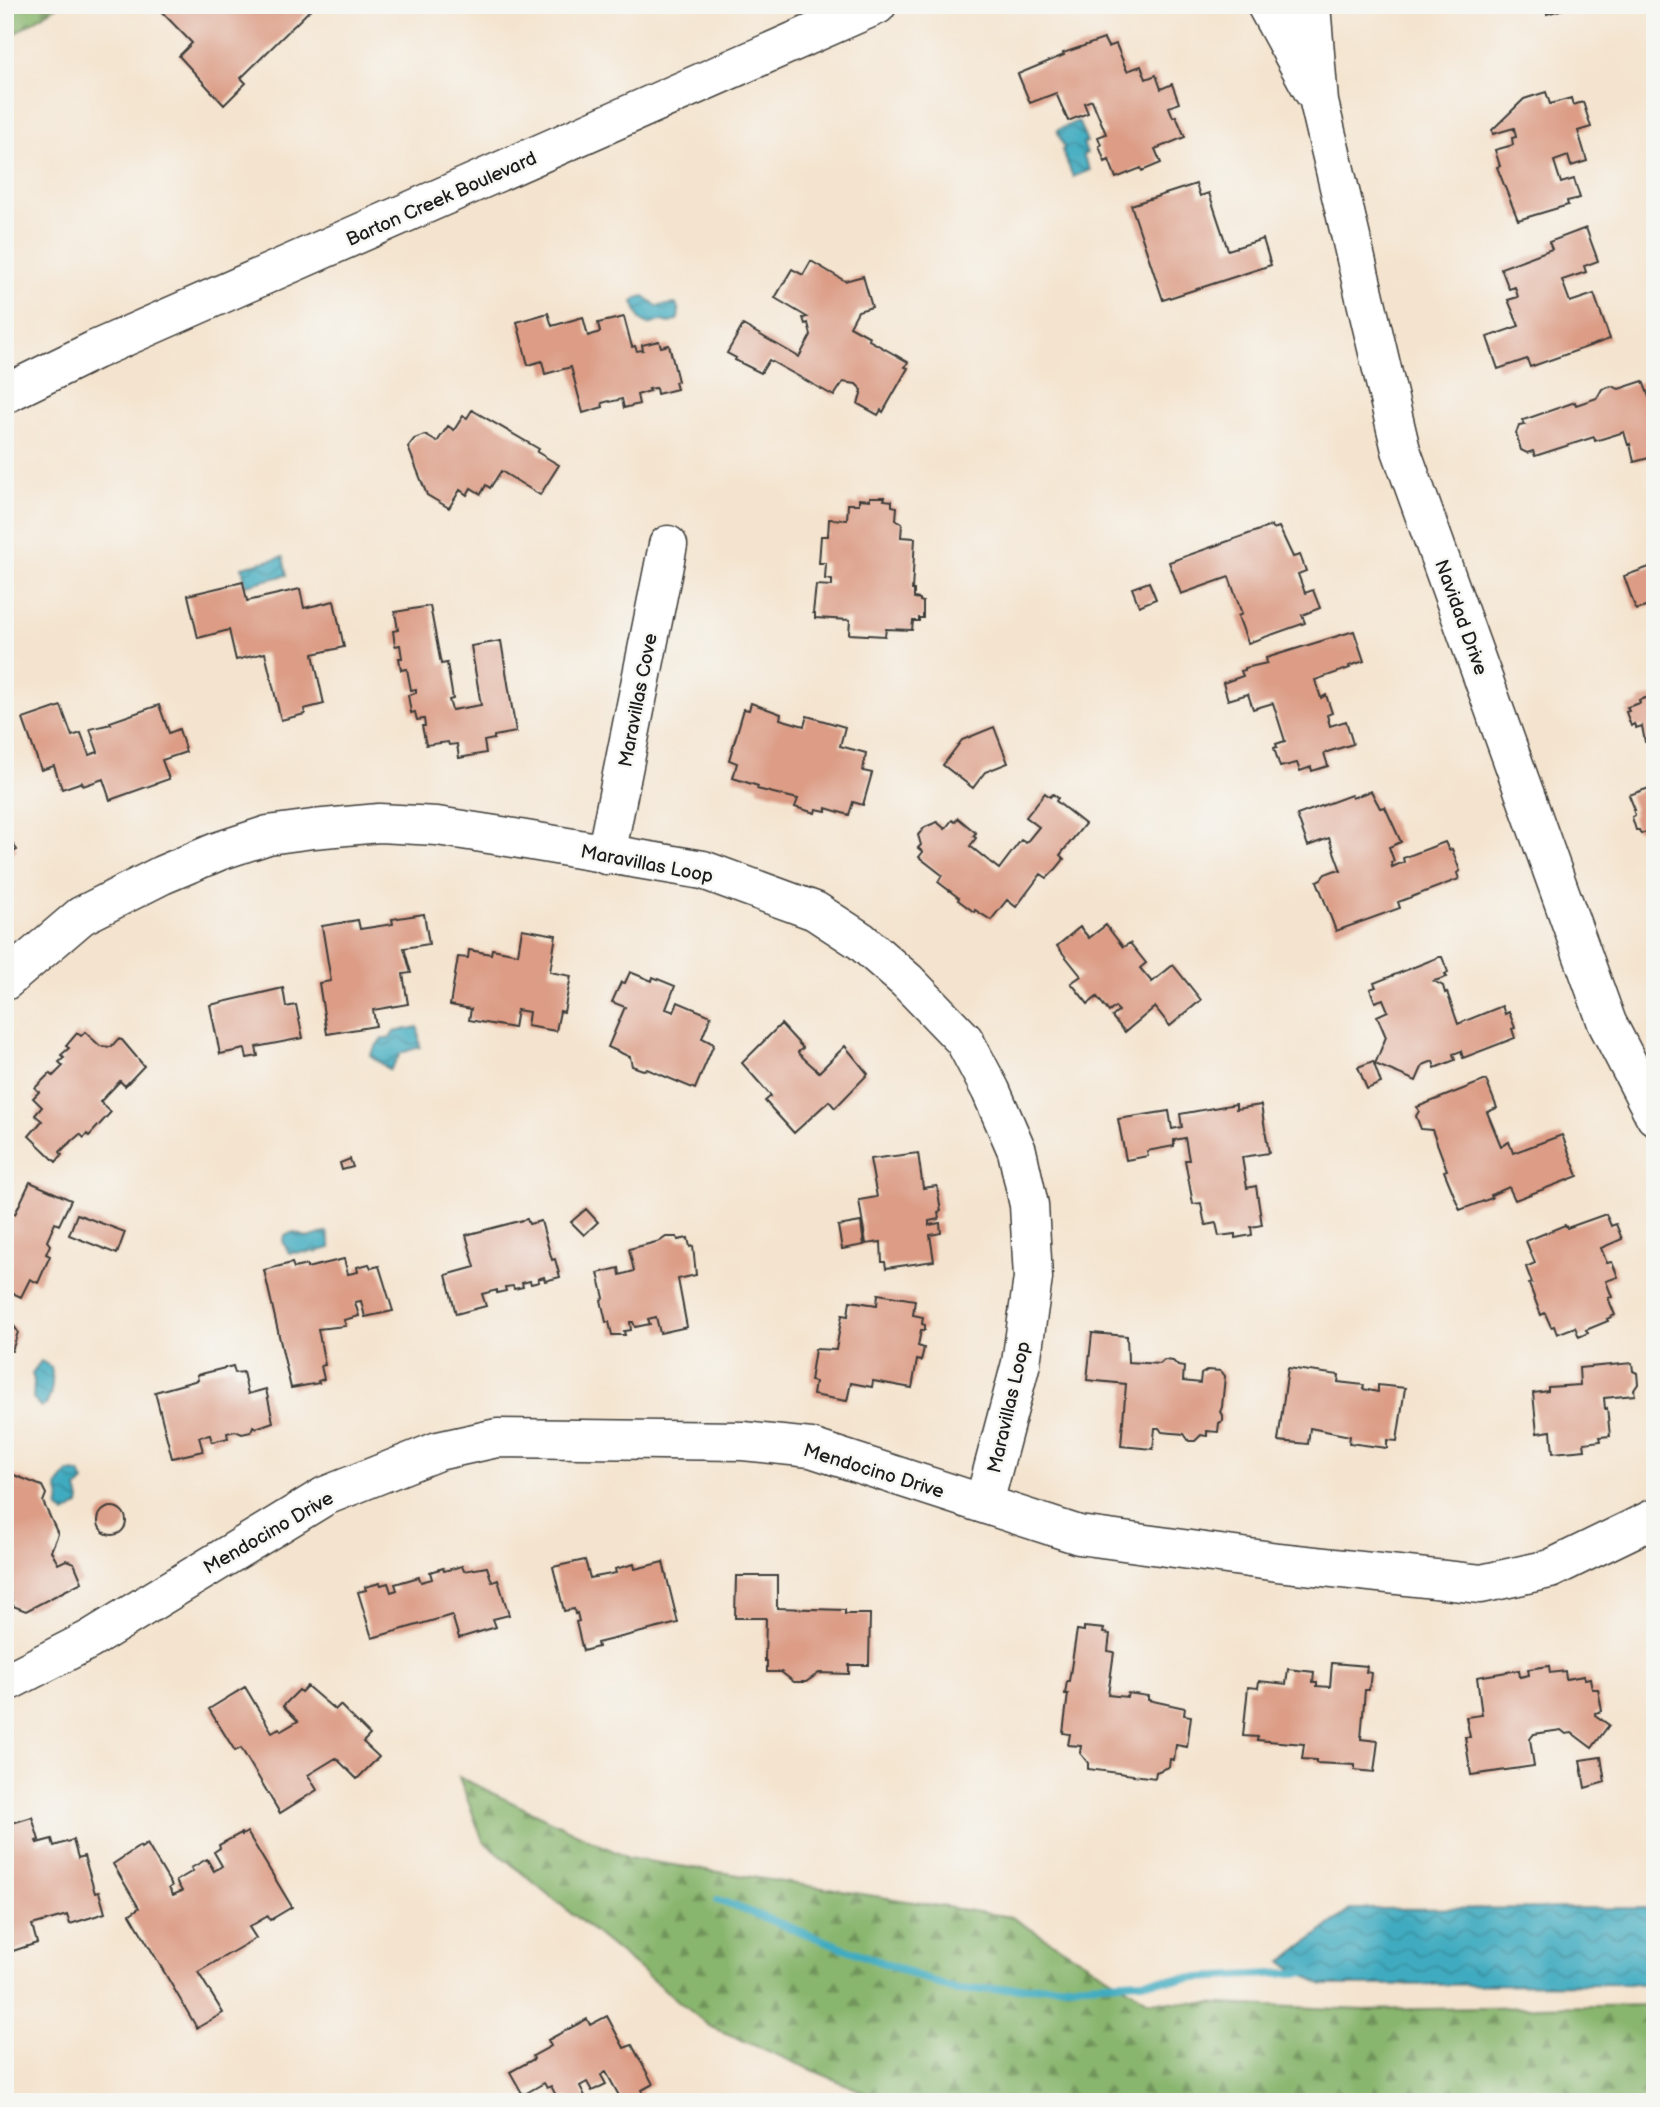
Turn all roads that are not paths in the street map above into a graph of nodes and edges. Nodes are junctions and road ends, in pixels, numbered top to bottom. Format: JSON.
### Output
{"nodes":[{"id":1,"x":877,"y":5,"type":"edge"},
{"id":2,"x":1266,"y":5,"type":"edge"},
{"id":3,"x":1311,"y":5,"type":"edge"},
{"id":4,"x":1319,"y":102,"type":"junction"},
{"id":5,"x":5,"y":394,"type":"edge"},
{"id":6,"x":668,"y":545,"type":"dead end"},
{"id":7,"x":606,"y":855,"type":"junction"},
{"id":8,"x":5,"y":981,"type":"edge"},
{"id":9,"x":1655,"y":1116,"type":"edge"},
{"id":10,"x":984,"y":1503,"type":"junction"},
{"id":11,"x":1655,"y":1518,"type":"edge"},
{"id":12,"x":5,"y":1683,"type":"edge"}],
"edges":[{"from":1,"to":5,"type":"street","name":"Barton Creek Boulevard"},
{"from":2,"to":4,"type":"street","name":"Navidad Drive"},
{"from":3,"to":4,"type":"street","name":"Navidad Drive"},
{"from":4,"to":9,"type":"street","name":"Navidad Drive"},
{"from":6,"to":7,"type":"street","name":"Maravillas Cove"},
{"from":7,"to":8,"type":"street","name":"Maravillas Loop"},
{"from":7,"to":10,"type":"street","name":"Maravillas Loop"},
{"from":10,"to":11,"type":"street","name":"Mendocino Drive"},
{"from":10,"to":12,"type":"street","name":"Mendocino Drive"}]}
